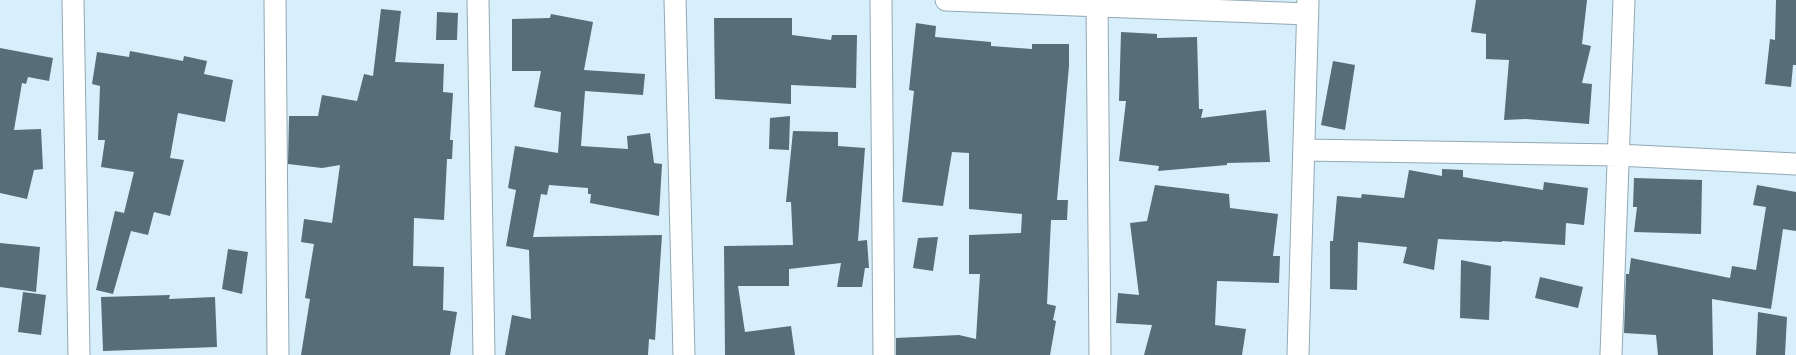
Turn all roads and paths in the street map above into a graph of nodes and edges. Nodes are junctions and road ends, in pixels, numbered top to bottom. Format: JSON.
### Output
{"nodes":[{"id":1,"x":73,"y":0,"type":"edge"},
{"id":2,"x":275,"y":0,"type":"edge"},
{"id":3,"x":478,"y":0,"type":"edge"},
{"id":4,"x":675,"y":0,"type":"edge"},
{"id":5,"x":881,"y":0,"type":"edge"},
{"id":6,"x":946,"y":0,"type":"edge"},
{"id":7,"x":1624,"y":0,"type":"edge"},
{"id":8,"x":1097,"y":3,"type":"edge"},
{"id":9,"x":1308,"y":7,"type":"edge"},
{"id":10,"x":1304,"y":150,"type":"junction"},
{"id":11,"x":1618,"y":155,"type":"junction"},
{"id":12,"x":1796,"y":164,"type":"edge"},
{"id":13,"x":79,"y":355,"type":"edge"},
{"id":14,"x":278,"y":355,"type":"edge"},
{"id":15,"x":484,"y":355,"type":"edge"},
{"id":16,"x":684,"y":355,"type":"edge"},
{"id":17,"x":884,"y":355,"type":"edge"},
{"id":18,"x":1100,"y":355,"type":"edge"},
{"id":19,"x":1298,"y":355,"type":"edge"},
{"id":20,"x":1611,"y":355,"type":"edge"}],
"edges":[{"from":1,"to":13,"type":"street"},
{"from":2,"to":14,"type":"street"},
{"from":3,"to":15,"type":"street"},
{"from":4,"to":16,"type":"street"},
{"from":5,"to":17,"type":"street"},
{"from":6,"to":8,"type":"street"},
{"from":7,"to":11,"type":"street"},
{"from":8,"to":9,"type":"street"},
{"from":8,"to":18,"type":"street"},
{"from":9,"to":10,"type":"street"},
{"from":10,"to":11,"type":"street"},
{"from":10,"to":19,"type":"street"},
{"from":11,"to":12,"type":"street"},
{"from":11,"to":20,"type":"street"}]}
